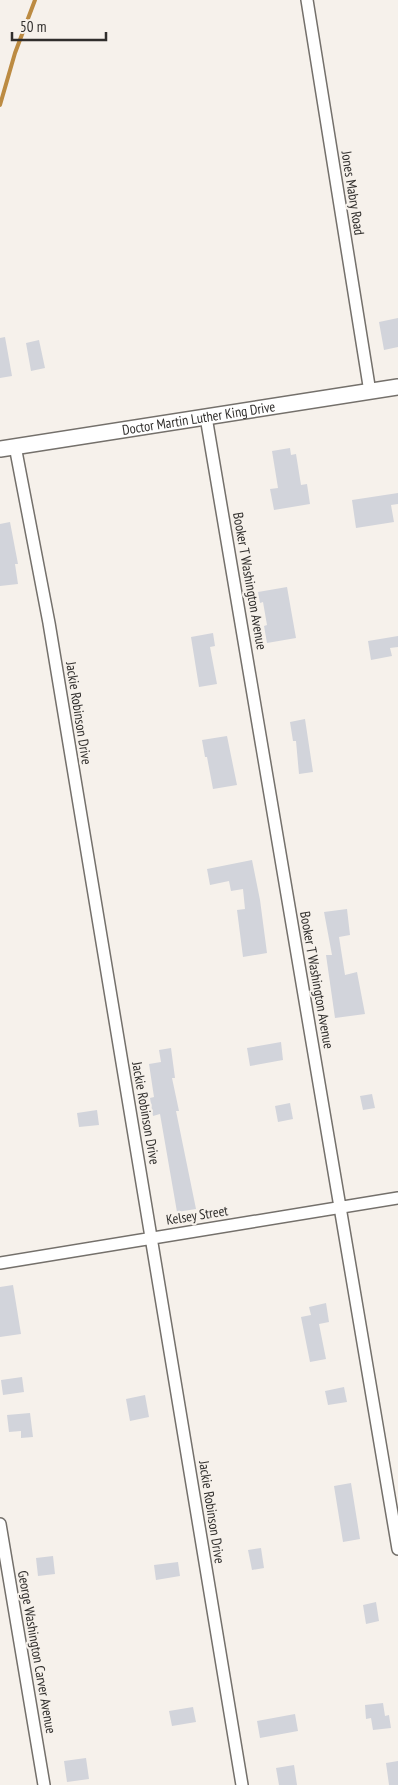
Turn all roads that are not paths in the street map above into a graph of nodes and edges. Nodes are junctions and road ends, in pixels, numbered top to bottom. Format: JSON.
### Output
{"nodes":[{"id":1,"x":307,"y":0,"type":"edge"},
{"id":2,"x":398,"y":387,"type":"edge"},
{"id":3,"x":370,"y":392,"type":"junction"},
{"id":4,"x":206,"y":417,"type":"junction"},
{"id":5,"x":15,"y":446,"type":"junction"},
{"id":6,"x":0,"y":449,"type":"edge"},
{"id":7,"x":398,"y":1198,"type":"edge"},
{"id":8,"x":340,"y":1207,"type":"junction"},
{"id":9,"x":152,"y":1238,"type":"junction"},
{"id":10,"x":0,"y":1262,"type":"edge"},
{"id":11,"x":0,"y":1524,"type":"edge"},
{"id":12,"x":398,"y":1549,"type":"edge"},
{"id":13,"x":44,"y":1785,"type":"edge"},
{"id":14,"x":242,"y":1785,"type":"edge"}],
"edges":[{"from":1,"to":3,"type":"street","name":"Jones Mabry Road"},
{"from":2,"to":3,"type":"main road","name":"Doctor Martin Luther King Drive"},
{"from":3,"to":4,"type":"main road","name":"Doctor Martin Luther King Drive"},
{"from":4,"to":5,"type":"main road","name":"Doctor Martin Luther King Drive"},
{"from":4,"to":8,"type":"street","name":"Booker T Washington Avenue"},
{"from":5,"to":6,"type":"main road","name":"Doctor Martin Luther King Drive"},
{"from":5,"to":9,"type":"street","name":"Jackie Robinson Drive"},
{"from":7,"to":8,"type":"street","name":"Kelsey Street"},
{"from":8,"to":9,"type":"street","name":"Kelsey Street"},
{"from":8,"to":12,"type":"street","name":"Booker T Washington Avenue"},
{"from":9,"to":10,"type":"street","name":"Kelsey Street"},
{"from":9,"to":14,"type":"street","name":"Jackie Robinson Drive"},
{"from":11,"to":13,"type":"street","name":"George Washington Carver Avenue"}]}
